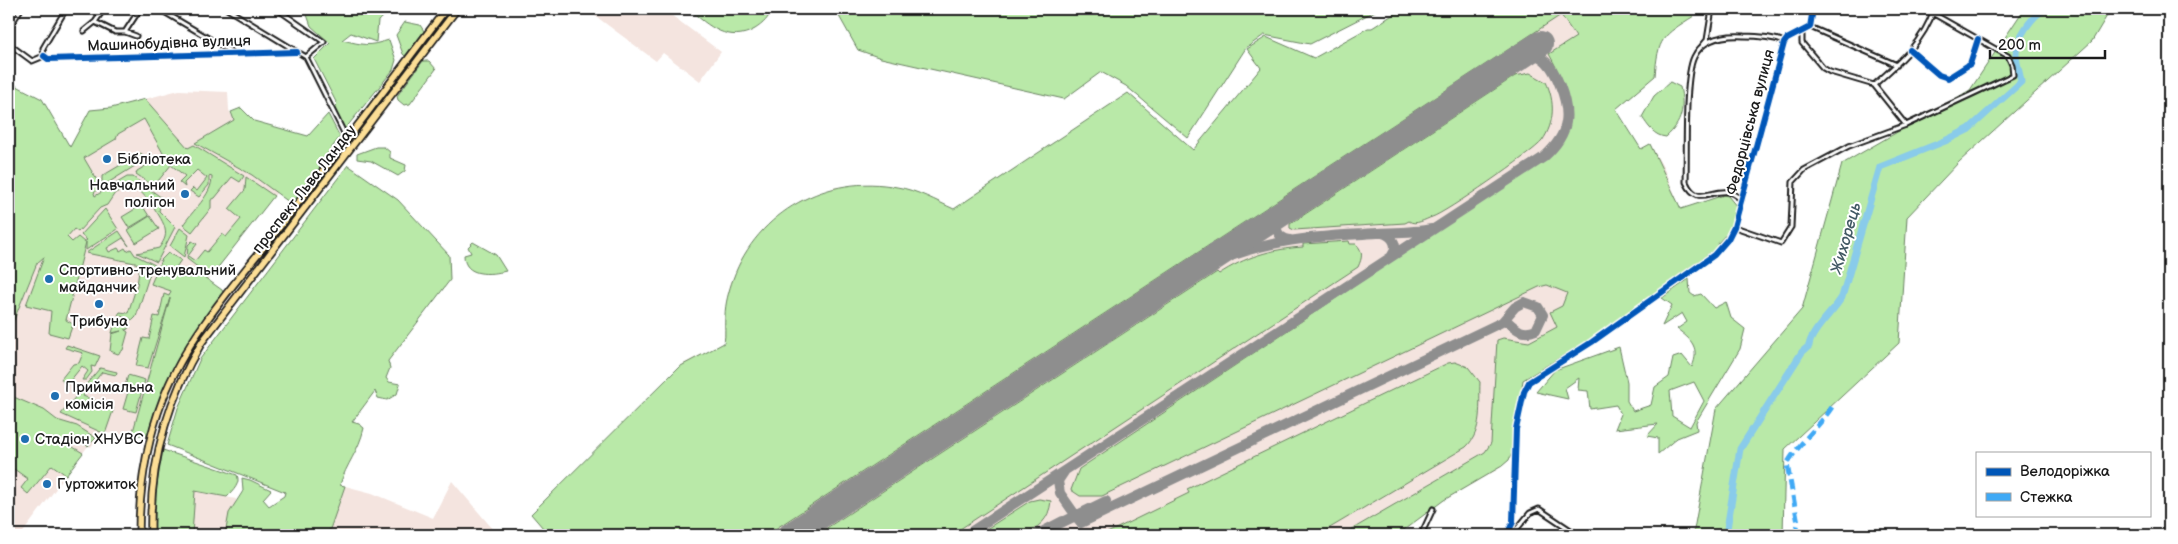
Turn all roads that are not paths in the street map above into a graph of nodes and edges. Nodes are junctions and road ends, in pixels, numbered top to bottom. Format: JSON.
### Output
{"nodes":[{"id":1,"x":21,"y":9,"type":"edge"},
{"id":2,"x":66,"y":9,"type":"edge"},
{"id":3,"x":104,"y":9,"type":"edge"},
{"id":4,"x":140,"y":9,"type":"edge"},
{"id":5,"x":159,"y":9,"type":"edge"},
{"id":6,"x":227,"y":9,"type":"edge"},
{"id":7,"x":277,"y":9,"type":"edge"},
{"id":8,"x":446,"y":9,"type":"edge"},
{"id":9,"x":457,"y":9,"type":"edge"},
{"id":10,"x":1712,"y":9,"type":"edge"},
{"id":11,"x":1813,"y":9,"type":"edge"},
{"id":12,"x":1926,"y":9,"type":"edge"},
{"id":13,"x":1934,"y":9,"type":"edge"},
{"id":14,"x":1932,"y":14,"type":"junction"},
{"id":15,"x":95,"y":22,"type":"junction"},
{"id":16,"x":9,"y":28,"type":"edge"},
{"id":17,"x":1810,"y":28,"type":"junction"},
{"id":18,"x":84,"y":30,"type":"dead end"},
{"id":19,"x":125,"y":32,"type":"junction"},
{"id":20,"x":1802,"y":32,"type":"junction"},
{"id":21,"x":136,"y":36,"type":"dead end"},
{"id":22,"x":1978,"y":39,"type":"junction"},
{"id":23,"x":1785,"y":42,"type":"junction"},
{"id":24,"x":9,"y":44,"type":"edge"},
{"id":25,"x":1701,"y":48,"type":"junction"},
{"id":26,"x":1910,"y":50,"type":"junction"},
{"id":27,"x":232,"y":52,"type":"junction"},
{"id":28,"x":297,"y":52,"type":"junction"},
{"id":29,"x":44,"y":56,"type":"junction"},
{"id":30,"x":306,"y":57,"type":"junction"},
{"id":31,"x":1897,"y":65,"type":"junction"},
{"id":32,"x":388,"y":85,"type":"junction"},
{"id":33,"x":1874,"y":86,"type":"junction"},
{"id":34,"x":395,"y":91,"type":"junction"},
{"id":35,"x":1906,"y":125,"type":"junction"},
{"id":36,"x":348,"y":140,"type":"junction"},
{"id":37,"x":1742,"y":200,"type":"junction"},
{"id":38,"x":1734,"y":227,"type":"junction"},
{"id":39,"x":149,"y":440,"type":"junction"},
{"id":40,"x":159,"y":447,"type":"junction"},
{"id":41,"x":1433,"y":509,"type":"dead end"},
{"id":42,"x":1512,"y":528,"type":"junction"},
{"id":43,"x":1516,"y":530,"type":"junction"},
{"id":44,"x":138,"y":535,"type":"edge"},
{"id":45,"x":151,"y":535,"type":"edge"},
{"id":46,"x":1421,"y":535,"type":"edge"},
{"id":47,"x":1507,"y":535,"type":"edge"},
{"id":48,"x":1523,"y":535,"type":"edge"},
{"id":49,"x":1578,"y":535,"type":"edge"}],
"edges":[{"from":1,"to":16,"type":"street"},
{"from":2,"to":29,"type":"street"},
{"from":3,"to":15,"type":"street"},
{"from":4,"to":19,"type":"street"},
{"from":5,"to":27,"type":"street"},
{"from":6,"to":28,"type":"street"},
{"from":7,"to":30,"type":"street"},
{"from":8,"to":32,"type":"main road","name":"проспект Льва Ландау"},
{"from":9,"to":34,"type":"main road","name":"проспект Льва Ландау"},
{"from":10,"to":25,"type":"street"},
{"from":11,"to":17,"type":"street"},
{"from":12,"to":14,"type":"street"},
{"from":13,"to":14,"type":"street"},
{"from":14,"to":22,"type":"street"},
{"from":14,"to":26,"type":"street"},
{"from":15,"to":18,"type":"street"},
{"from":15,"to":19,"type":"street"},
{"from":17,"to":20,"type":"street","name":"Федорцівська вулиця"},
{"from":17,"to":31,"type":"street"},
{"from":19,"to":21,"type":"street"},
{"from":20,"to":23,"type":"street","name":"Федорцівська вулиця"},
{"from":20,"to":33,"type":"street"},
{"from":22,"to":26,"type":"street"},
{"from":22,"to":35,"type":"street"},
{"from":23,"to":25,"type":"street"},
{"from":23,"to":37,"type":"street","name":"Федорцівська вулиця"},
{"from":24,"to":29,"type":"street","name":"Машинобудівна вулиця"},
{"from":25,"to":37,"type":"street"},
{"from":26,"to":31,"type":"street"},
{"from":27,"to":28,"type":"street","name":"Машинобудівна вулиця"},
{"from":27,"to":29,"type":"street","name":"Машинобудівна вулиця"},
{"from":28,"to":30,"type":"street"},
{"from":30,"to":36,"type":"street"},
{"from":31,"to":33,"type":"street"},
{"from":32,"to":34,"type":"main road"},
{"from":32,"to":36,"type":"main road","name":"проспект Льва Ландау"},
{"from":33,"to":35,"type":"street"},
{"from":34,"to":40,"type":"main road","name":"проспект Льва Ландау"},
{"from":35,"to":38,"type":"street"},
{"from":36,"to":39,"type":"main road","name":"проспект Льва Ландау"},
{"from":37,"to":38,"type":"street","name":"Федорцівська вулиця"},
{"from":38,"to":42,"type":"street","name":"Федорцівська вулиця"},
{"from":39,"to":40,"type":"main road"},
{"from":39,"to":44,"type":"main road","name":"проспект Льва Ландау"},
{"from":40,"to":45,"type":"main road","name":"проспект Льва Ландау"},
{"from":41,"to":46,"type":"street"},
{"from":42,"to":43,"type":"street"},
{"from":42,"to":47,"type":"street"},
{"from":43,"to":48,"type":"street"},
{"from":43,"to":49,"type":"street"}]}
